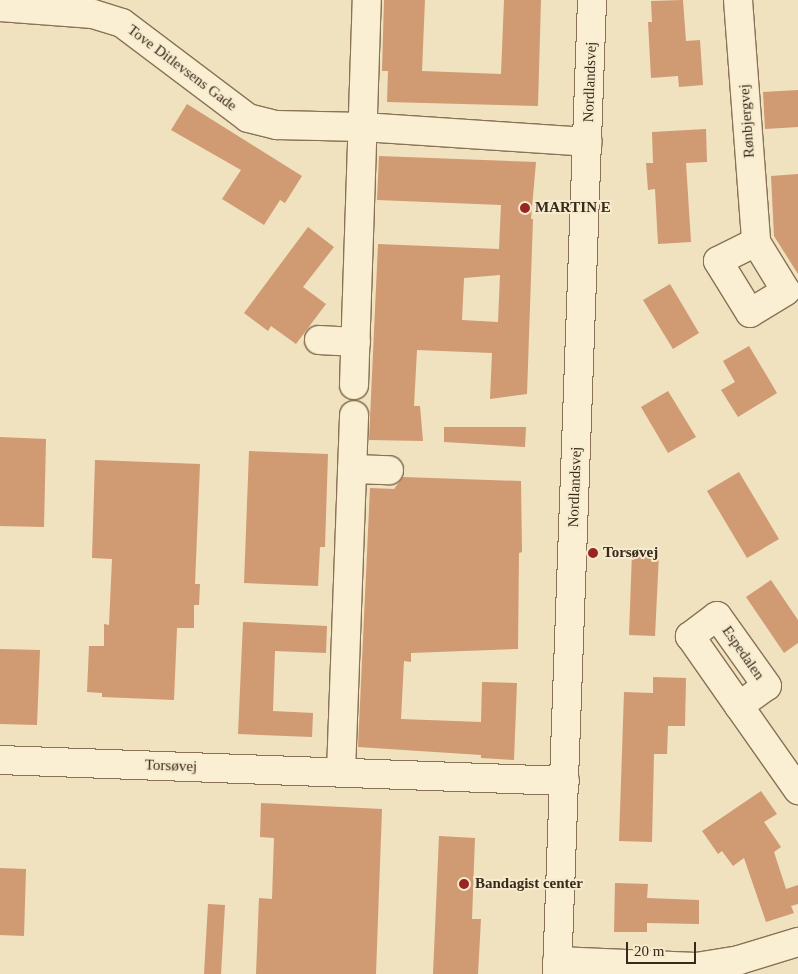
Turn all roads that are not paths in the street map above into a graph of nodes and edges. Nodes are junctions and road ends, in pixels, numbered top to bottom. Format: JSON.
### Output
{"nodes":[{"id":1,"x":367,"y":0,"type":"edge"},
{"id":2,"x":592,"y":0,"type":"edge"},
{"id":3,"x":738,"y":0,"type":"edge"},
{"id":4,"x":0,"y":7,"type":"edge"},
{"id":5,"x":362,"y":127,"type":"junction"},
{"id":6,"x":588,"y":142,"type":"junction"},
{"id":7,"x":756,"y":242,"type":"dead end"},
{"id":8,"x":319,"y":340,"type":"dead end"},
{"id":9,"x":356,"y":342,"type":"junction"},
{"id":10,"x":354,"y":385,"type":"dead end"},
{"id":11,"x":354,"y":414,"type":"dead end"},
{"id":12,"x":352,"y":469,"type":"junction"},
{"id":13,"x":389,"y":470,"type":"dead end"},
{"id":14,"x":739,"y":706,"type":"dead end"},
{"id":15,"x":0,"y":760,"type":"edge"},
{"id":16,"x":341,"y":772,"type":"junction"},
{"id":17,"x":565,"y":781,"type":"junction"},
{"id":18,"x":798,"y":790,"type":"edge"},
{"id":19,"x":798,"y":942,"type":"edge"},
{"id":20,"x":557,"y":968,"type":"edge"},
{"id":21,"x":696,"y":970,"type":"edge"}],
"edges":[{"from":1,"to":5,"type":"street"},
{"from":2,"to":6,"type":"street","name":"Nordlandsvej"},
{"from":3,"to":7,"type":"street","name":"Rønbjergvej"},
{"from":4,"to":5,"type":"street","name":"Tove Ditlevsens Gade"},
{"from":5,"to":6,"type":"street","name":"Tove Ditlevsens Gade"},
{"from":5,"to":9,"type":"street"},
{"from":6,"to":17,"type":"street","name":"Nordlandsvej"},
{"from":8,"to":9,"type":"street"},
{"from":9,"to":10,"type":"street"},
{"from":11,"to":12,"type":"street"},
{"from":12,"to":13,"type":"street"},
{"from":12,"to":16,"type":"street"},
{"from":14,"to":18,"type":"street"},
{"from":15,"to":16,"type":"street","name":"Torsøvej"},
{"from":16,"to":17,"type":"street","name":"Torsøvej"},
{"from":17,"to":20,"type":"street","name":"Nordlandsvej"},
{"from":19,"to":21,"type":"street"},
{"from":20,"to":21,"type":"street"}]}
